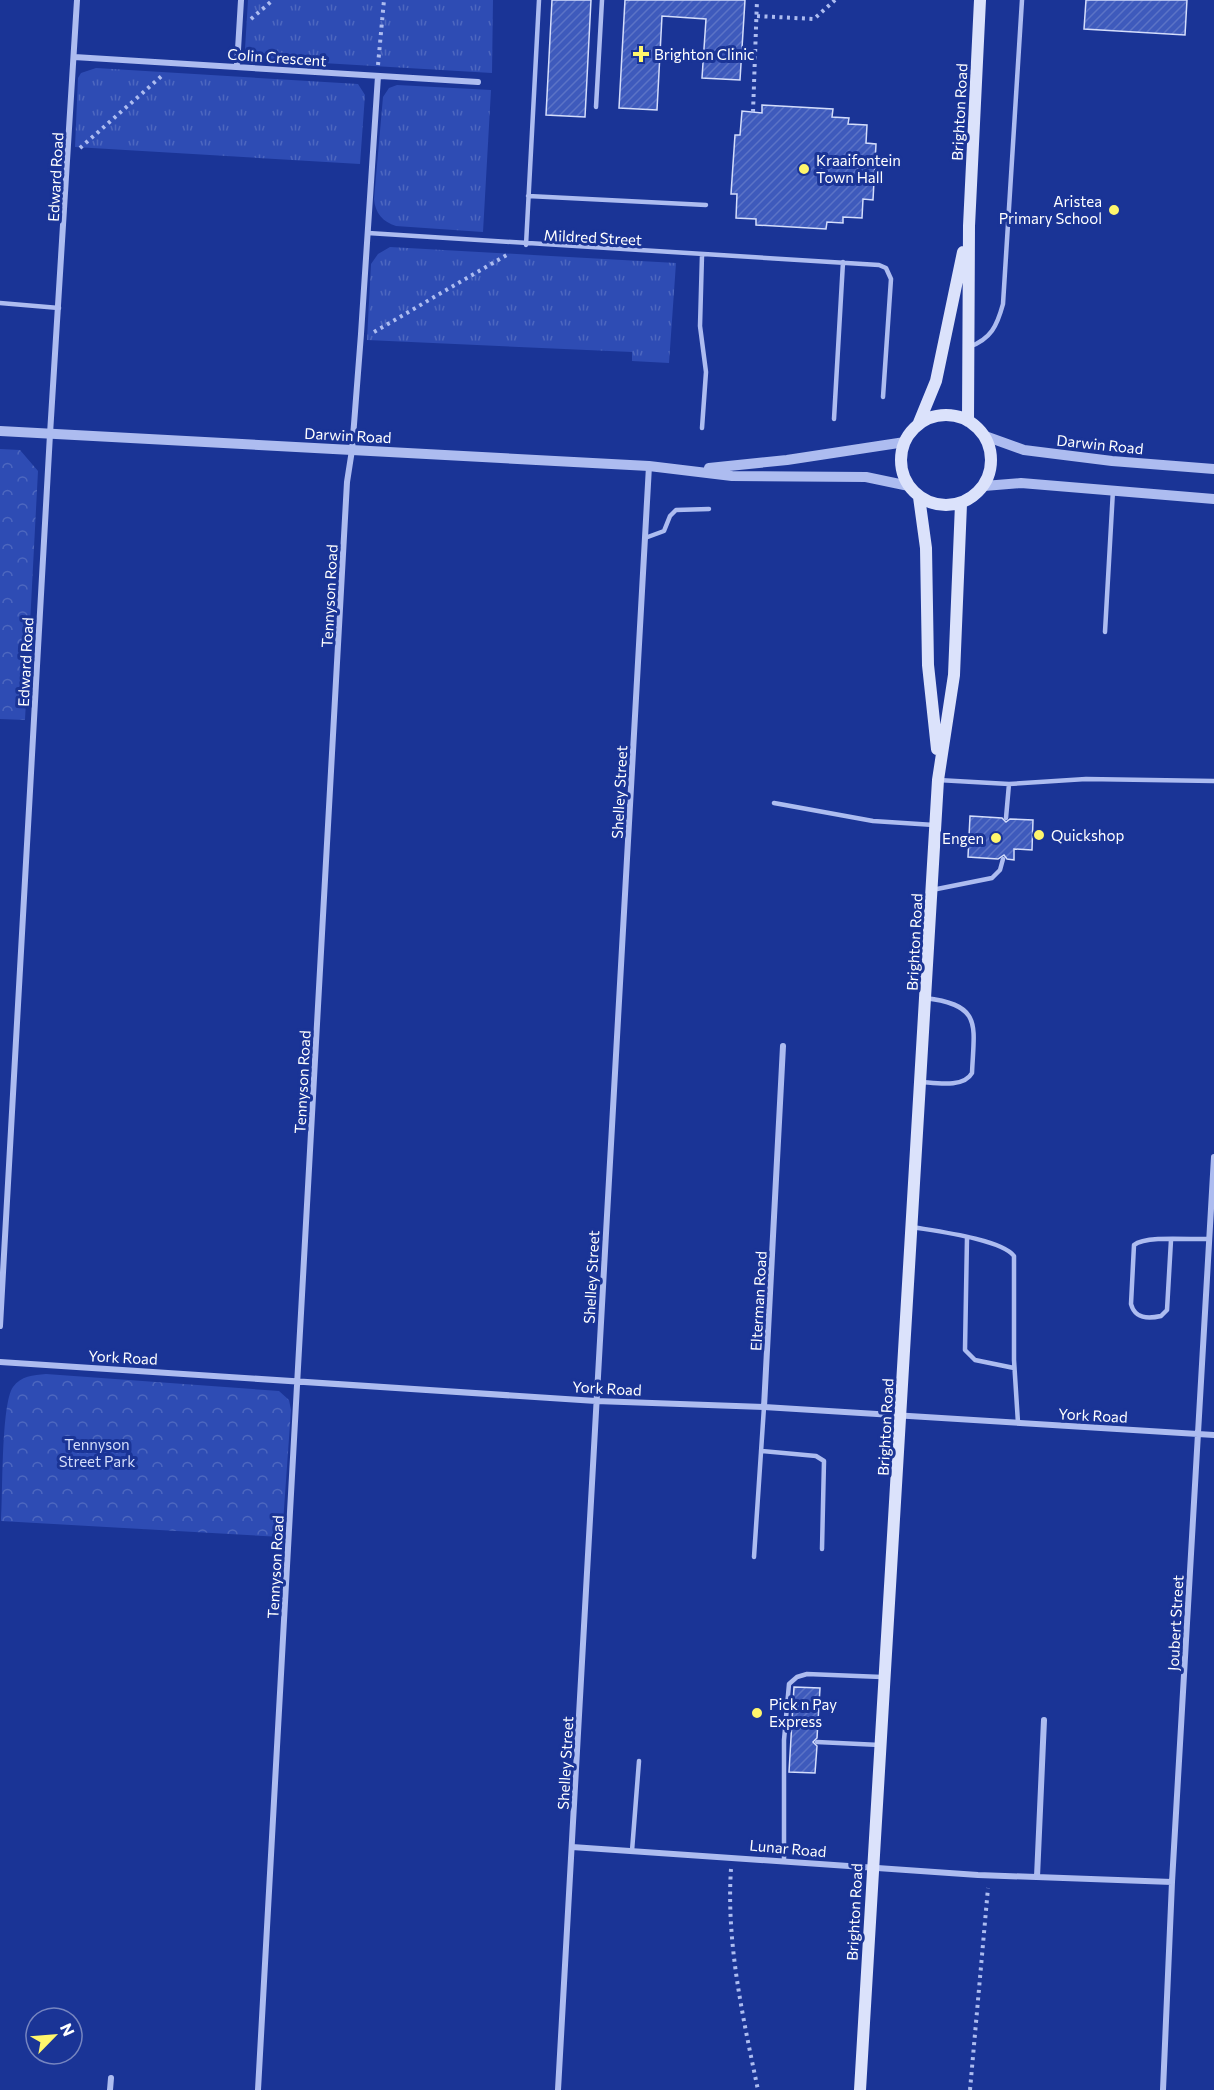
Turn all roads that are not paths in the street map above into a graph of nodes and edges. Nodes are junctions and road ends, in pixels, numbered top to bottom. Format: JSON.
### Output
{"nodes":[{"id":1,"x":77,"y":0,"type":"edge"},
{"id":2,"x":241,"y":0,"type":"edge"},
{"id":3,"x":539,"y":0,"type":"edge"},
{"id":4,"x":602,"y":0,"type":"edge"},
{"id":5,"x":980,"y":0,"type":"edge"},
{"id":6,"x":1022,"y":0,"type":"edge"},
{"id":7,"x":74,"y":57,"type":"junction"},
{"id":8,"x":237,"y":66,"type":"junction"},
{"id":9,"x":378,"y":76,"type":"junction"},
{"id":10,"x":478,"y":82,"type":"dead end"},
{"id":11,"x":596,"y":107,"type":"dead end"},
{"id":12,"x":528,"y":196,"type":"junction"},
{"id":13,"x":706,"y":205,"type":"dead end"},
{"id":14,"x":969,"y":226,"type":"junction"},
{"id":15,"x":368,"y":233,"type":"junction"},
{"id":16,"x":526,"y":245,"type":"junction"},
{"id":17,"x":702,"y":255,"type":"junction"},
{"id":18,"x":843,"y":262,"type":"junction"},
{"id":19,"x":0,"y":303,"type":"edge"},
{"id":20,"x":59,"y":308,"type":"junction"},
{"id":21,"x":968,"y":348,"type":"junction"},
{"id":22,"x":883,"y":397,"type":"dead end"},
{"id":23,"x":834,"y":420,"type":"dead end"},
{"id":24,"x":969,"y":421,"type":"junction"},
{"id":25,"x":918,"y":425,"type":"junction"},
{"id":26,"x":702,"y":428,"type":"dead end"},
{"id":27,"x":0,"y":431,"type":"edge"},
{"id":28,"x":50,"y":434,"type":"junction"},
{"id":29,"x":985,"y":436,"type":"junction"},
{"id":30,"x":905,"y":442,"type":"junction"},
{"id":31,"x":352,"y":450,"type":"junction"},
{"id":32,"x":649,"y":466,"type":"junction"},
{"id":33,"x":1214,"y":469,"type":"edge"},
{"id":34,"x":693,"y":470,"type":"junction"},
{"id":35,"x":909,"y":486,"type":"junction"},
{"id":36,"x":984,"y":486,"type":"junction"},
{"id":37,"x":1113,"y":490,"type":"junction"},
{"id":38,"x":919,"y":497,"type":"junction"},
{"id":39,"x":1214,"y":499,"type":"edge"},
{"id":40,"x":961,"y":504,"type":"junction"},
{"id":41,"x":709,"y":509,"type":"dead end"},
{"id":42,"x":645,"y":538,"type":"junction"},
{"id":43,"x":1105,"y":632,"type":"dead end"},
{"id":44,"x":939,"y":766,"type":"junction"},
{"id":45,"x":938,"y":780,"type":"junction"},
{"id":46,"x":1214,"y":781,"type":"edge"},
{"id":47,"x":1010,"y":784,"type":"junction"},
{"id":48,"x":774,"y":803,"type":"dead end"},
{"id":49,"x":1006,"y":818,"type":"dead end"},
{"id":50,"x":936,"y":825,"type":"junction"},
{"id":51,"x":1003,"y":859,"type":"dead end"},
{"id":52,"x":932,"y":890,"type":"junction"},
{"id":53,"x":925,"y":998,"type":"junction"},
{"id":54,"x":783,"y":1046,"type":"dead end"},
{"id":55,"x":920,"y":1082,"type":"junction"},
{"id":56,"x":1214,"y":1157,"type":"edge"},
{"id":57,"x":912,"y":1227,"type":"junction"},
{"id":58,"x":967,"y":1238,"type":"junction"},
{"id":59,"x":1209,"y":1239,"type":"junction"},
{"id":60,"x":1171,"y":1240,"type":"junction"},
{"id":61,"x":0,"y":1326,"type":"edge"},
{"id":62,"x":0,"y":1362,"type":"edge"},
{"id":63,"x":1014,"y":1368,"type":"junction"},
{"id":64,"x":297,"y":1380,"type":"junction"},
{"id":65,"x":596,"y":1401,"type":"junction"},
{"id":66,"x":764,"y":1407,"type":"junction"},
{"id":67,"x":900,"y":1416,"type":"junction"},
{"id":68,"x":1018,"y":1423,"type":"junction"},
{"id":69,"x":1198,"y":1434,"type":"junction"},
{"id":70,"x":1214,"y":1435,"type":"edge"},
{"id":71,"x":761,"y":1451,"type":"junction"},
{"id":72,"x":822,"y":1549,"type":"dead end"},
{"id":73,"x":754,"y":1557,"type":"dead end"},
{"id":74,"x":885,"y":1677,"type":"junction"},
{"id":75,"x":1044,"y":1720,"type":"dead end"},
{"id":76,"x":784,"y":1740,"type":"junction"},
{"id":77,"x":791,"y":1741,"type":"dead end"},
{"id":78,"x":817,"y":1742,"type":"dead end"},
{"id":79,"x":880,"y":1745,"type":"junction"},
{"id":80,"x":639,"y":1761,"type":"dead end"},
{"id":81,"x":572,"y":1847,"type":"junction"},
{"id":82,"x":632,"y":1851,"type":"junction"},
{"id":83,"x":784,"y":1860,"type":"junction"},
{"id":84,"x":871,"y":1868,"type":"junction"},
{"id":85,"x":1037,"y":1877,"type":"junction"},
{"id":86,"x":1172,"y":1882,"type":"junction"},
{"id":87,"x":111,"y":2078,"type":"dead end"},
{"id":88,"x":110,"y":2090,"type":"edge"},
{"id":89,"x":258,"y":2090,"type":"edge"},
{"id":90,"x":558,"y":2090,"type":"edge"},
{"id":91,"x":860,"y":2090,"type":"edge"},
{"id":92,"x":1163,"y":2090,"type":"edge"}],
"edges":[{"from":1,"to":7,"type":"street","name":"Edward Road"},
{"from":2,"to":8,"type":"street"},
{"from":3,"to":12,"type":"lane"},
{"from":4,"to":11,"type":"lane"},
{"from":5,"to":14,"type":"main road","name":"Brighton Road"},
{"from":6,"to":21,"type":"lane"},
{"from":7,"to":8,"type":"street","name":"Colin Crescent"},
{"from":7,"to":20,"type":"street","name":"Edward Road"},
{"from":8,"to":9,"type":"street","name":"Colin Crescent"},
{"from":9,"to":10,"type":"street","name":"Colin Crescent"},
{"from":9,"to":15,"type":"street","name":"Tennyson Road"},
{"from":12,"to":13,"type":"lane"},
{"from":12,"to":16,"type":"lane"},
{"from":14,"to":21,"type":"main road","name":"Brighton Road"},
{"from":14,"to":25,"type":"main road","name":"Brighton Road"},
{"from":15,"to":16,"type":"lane","name":"Mildred Street"},
{"from":15,"to":31,"type":"street","name":"Tennyson Road"},
{"from":16,"to":17,"type":"lane","name":"Mildred Street"},
{"from":17,"to":18,"type":"lane","name":"Mildred Street"},
{"from":17,"to":26,"type":"lane"},
{"from":18,"to":22,"type":"lane","name":"Mildred Street"},
{"from":18,"to":23,"type":"lane"},
{"from":19,"to":20,"type":"lane"},
{"from":20,"to":28,"type":"street","name":"Edward Road"},
{"from":21,"to":24,"type":"main road","name":"Brighton Road"},
{"from":24,"to":25,"type":"main road"},
{"from":24,"to":29,"type":"main road"},
{"from":25,"to":30,"type":"main road"},
{"from":27,"to":28,"type":"street","name":"Darwin Road"},
{"from":28,"to":31,"type":"street","name":"Darwin Road"},
{"from":28,"to":61,"type":"street","name":"Edward Road"},
{"from":29,"to":33,"type":"street","name":"Darwin Road"},
{"from":29,"to":36,"type":"main road"},
{"from":30,"to":34,"type":"street","name":"Darwin Road"},
{"from":30,"to":35,"type":"main road"},
{"from":31,"to":32,"type":"street","name":"Darwin Road"},
{"from":31,"to":64,"type":"street","name":"Tennyson Road"},
{"from":32,"to":34,"type":"street","name":"Darwin Road"},
{"from":32,"to":42,"type":"street","name":"Shelley Street"},
{"from":34,"to":35,"type":"street","name":"Darwin Road"},
{"from":35,"to":38,"type":"main road"},
{"from":36,"to":37,"type":"street"},
{"from":36,"to":40,"type":"main road"},
{"from":37,"to":39,"type":"street"},
{"from":37,"to":43,"type":"lane"},
{"from":38,"to":40,"type":"main road"},
{"from":38,"to":44,"type":"main road","name":"Brighton Road"},
{"from":40,"to":44,"type":"main road","name":"Brighton Road"},
{"from":41,"to":42,"type":"lane"},
{"from":42,"to":65,"type":"street","name":"Shelley Street"},
{"from":44,"to":45,"type":"main road","name":"Brighton Road"},
{"from":45,"to":47,"type":"lane"},
{"from":45,"to":50,"type":"main road","name":"Brighton Road"},
{"from":46,"to":47,"type":"lane"},
{"from":47,"to":49,"type":"lane"},
{"from":48,"to":50,"type":"lane"},
{"from":50,"to":52,"type":"main road","name":"Brighton Road"},
{"from":51,"to":52,"type":"lane"},
{"from":52,"to":53,"type":"main road","name":"Brighton Road"},
{"from":53,"to":55,"type":"main road","name":"Brighton Road"},
{"from":53,"to":55,"type":"lane"},
{"from":54,"to":66,"type":"street","name":"Elterman Road"},
{"from":55,"to":57,"type":"main road","name":"Brighton Road"},
{"from":56,"to":59,"type":"street","name":"Joubert Street"},
{"from":57,"to":58,"type":"lane"},
{"from":57,"to":67,"type":"main road","name":"Brighton Road"},
{"from":58,"to":63,"type":"lane"},
{"from":58,"to":63,"type":"lane"},
{"from":59,"to":60,"type":"lane"},
{"from":59,"to":69,"type":"street","name":"Joubert Street"},
{"from":60,"to":60,"type":"lane"},
{"from":62,"to":64,"type":"street","name":"York Road"},
{"from":63,"to":68,"type":"lane"},
{"from":64,"to":65,"type":"street","name":"York Road"},
{"from":64,"to":89,"type":"street","name":"Tennyson Road"},
{"from":65,"to":66,"type":"street","name":"York Road"},
{"from":65,"to":81,"type":"street","name":"Shelley Street"},
{"from":66,"to":67,"type":"street","name":"York Road"},
{"from":66,"to":71,"type":"lane","name":"Elterman Road"},
{"from":67,"to":68,"type":"street","name":"York Road"},
{"from":67,"to":74,"type":"main road","name":"Brighton Road"},
{"from":68,"to":69,"type":"street","name":"York Road"},
{"from":69,"to":70,"type":"street","name":"York Road"},
{"from":69,"to":86,"type":"street","name":"Joubert Street"},
{"from":71,"to":72,"type":"lane"},
{"from":71,"to":73,"type":"lane","name":"Elterman Road"},
{"from":74,"to":76,"type":"lane"},
{"from":74,"to":79,"type":"main road","name":"Brighton Road"},
{"from":75,"to":85,"type":"street"},
{"from":76,"to":77,"type":"lane"},
{"from":76,"to":83,"type":"lane"},
{"from":78,"to":79,"type":"lane"},
{"from":79,"to":84,"type":"main road","name":"Brighton Road"},
{"from":80,"to":82,"type":"lane"},
{"from":81,"to":82,"type":"street","name":"Lunar Road"},
{"from":81,"to":90,"type":"street","name":"Shelley Street"},
{"from":82,"to":83,"type":"street","name":"Lunar Road"},
{"from":83,"to":84,"type":"street","name":"Lunar Road"},
{"from":84,"to":85,"type":"street","name":"Lunar Road"},
{"from":84,"to":91,"type":"main road","name":"Brighton Road"},
{"from":85,"to":86,"type":"street","name":"Lunar Road"},
{"from":86,"to":92,"type":"street","name":"Joubert Street"},
{"from":87,"to":88,"type":"street"}]}
